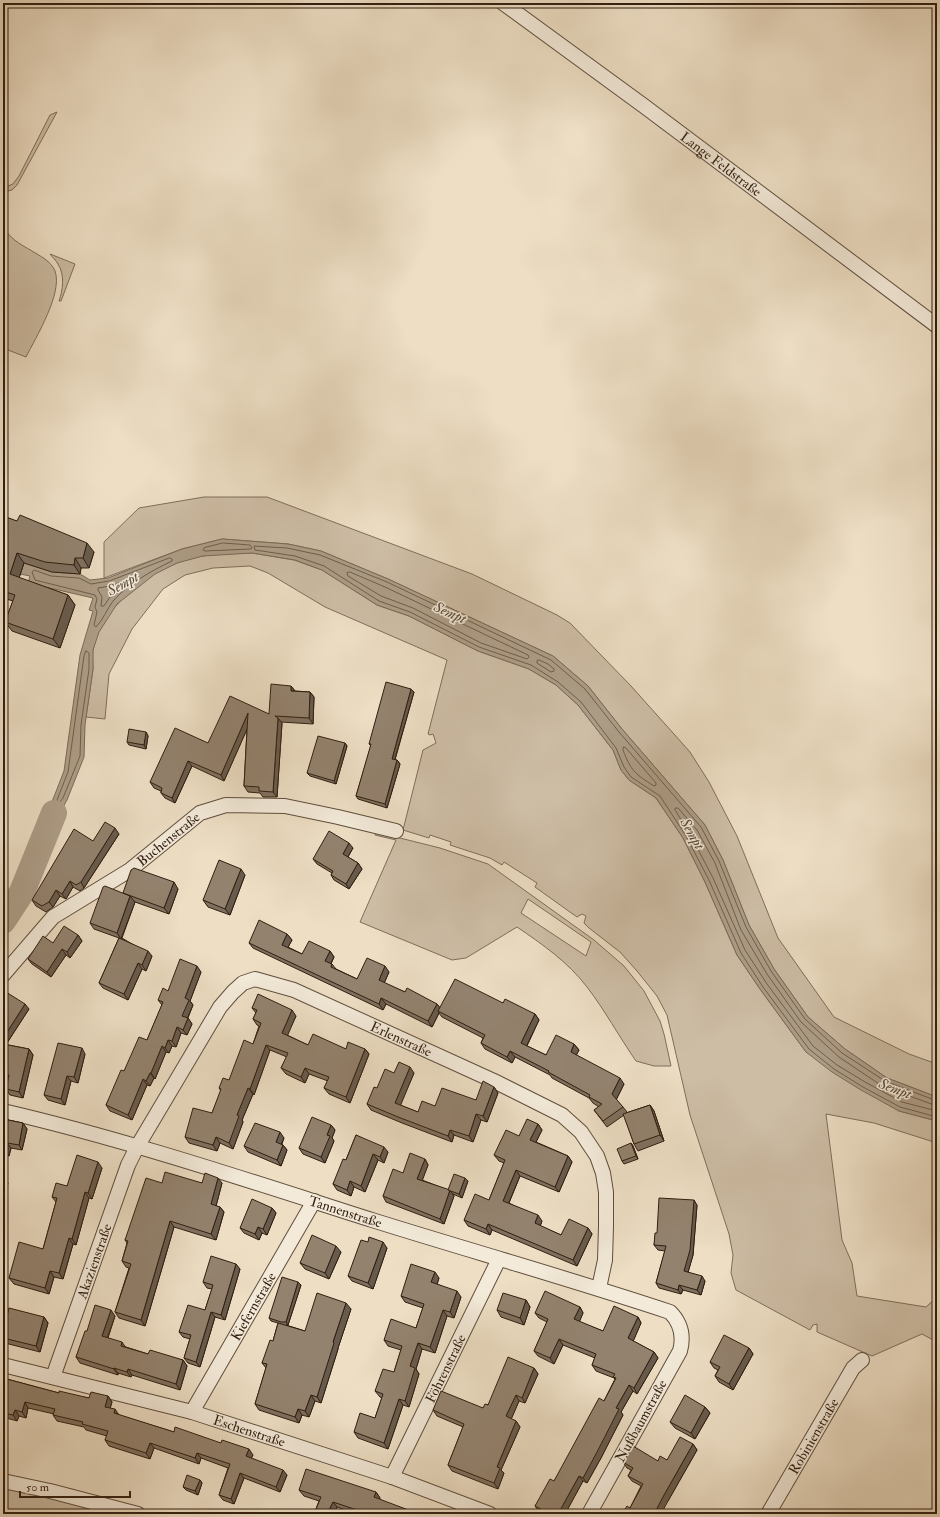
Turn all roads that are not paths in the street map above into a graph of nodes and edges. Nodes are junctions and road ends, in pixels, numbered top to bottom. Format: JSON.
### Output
{"nodes":[{"id":1,"x":503,"y":3,"type":"edge"},
{"id":2,"x":937,"y":326,"type":"edge"},
{"id":3,"x":396,"y":831,"type":"dead end"},
{"id":4,"x":3,"y":975,"type":"edge"},
{"id":5,"x":3,"y":1111,"type":"edge"},
{"id":6,"x":137,"y":1147,"type":"junction"},
{"id":7,"x":314,"y":1201,"type":"junction"},
{"id":8,"x":499,"y":1259,"type":"junction"},
{"id":9,"x":599,"y":1288,"type":"junction"},
{"id":10,"x":680,"y":1325,"type":"joint"},
{"id":11,"x":862,"y":1360,"type":"dead end"},
{"id":12,"x":3,"y":1365,"type":"edge"},
{"id":13,"x":53,"y":1377,"type":"junction"},
{"id":14,"x":192,"y":1412,"type":"junction"},
{"id":15,"x":392,"y":1477,"type":"junction"},
{"id":16,"x":3,"y":1481,"type":"edge"},
{"id":17,"x":138,"y":1514,"type":"edge"},
{"id":18,"x":490,"y":1514,"type":"edge"},
{"id":19,"x":590,"y":1514,"type":"edge"},
{"id":20,"x":768,"y":1514,"type":"edge"}],
"edges":[{"from":1,"to":2,"type":"street","name":"Lange Feldstraße"},
{"from":3,"to":4,"type":"street","name":"Buchenstraße"},
{"from":5,"to":6,"type":"street","name":"Tannenstraße"},
{"from":6,"to":7,"type":"street","name":"Tannenstraße"},
{"from":6,"to":9,"type":"street","name":"Erlenstraße"},
{"from":6,"to":13,"type":"street","name":"Akazienstraße"},
{"from":7,"to":8,"type":"street","name":"Tannenstraße"},
{"from":7,"to":14,"type":"street","name":"Kiefernstraße"},
{"from":8,"to":9,"type":"street","name":"Tannenstraße"},
{"from":8,"to":15,"type":"street","name":"Föhrenstraße"},
{"from":9,"to":10,"type":"street","name":"Tannenstraße"},
{"from":10,"to":19,"type":"street","name":"Nußbaumstraße"},
{"from":11,"to":20,"type":"street","name":"Robinienstraße"},
{"from":12,"to":13,"type":"street","name":"Eschenstraße"},
{"from":13,"to":14,"type":"street","name":"Eschenstraße"},
{"from":14,"to":15,"type":"street","name":"Eschenstraße"},
{"from":15,"to":18,"type":"street","name":"Eschenstraße"},
{"from":16,"to":17,"type":"street"}]}
